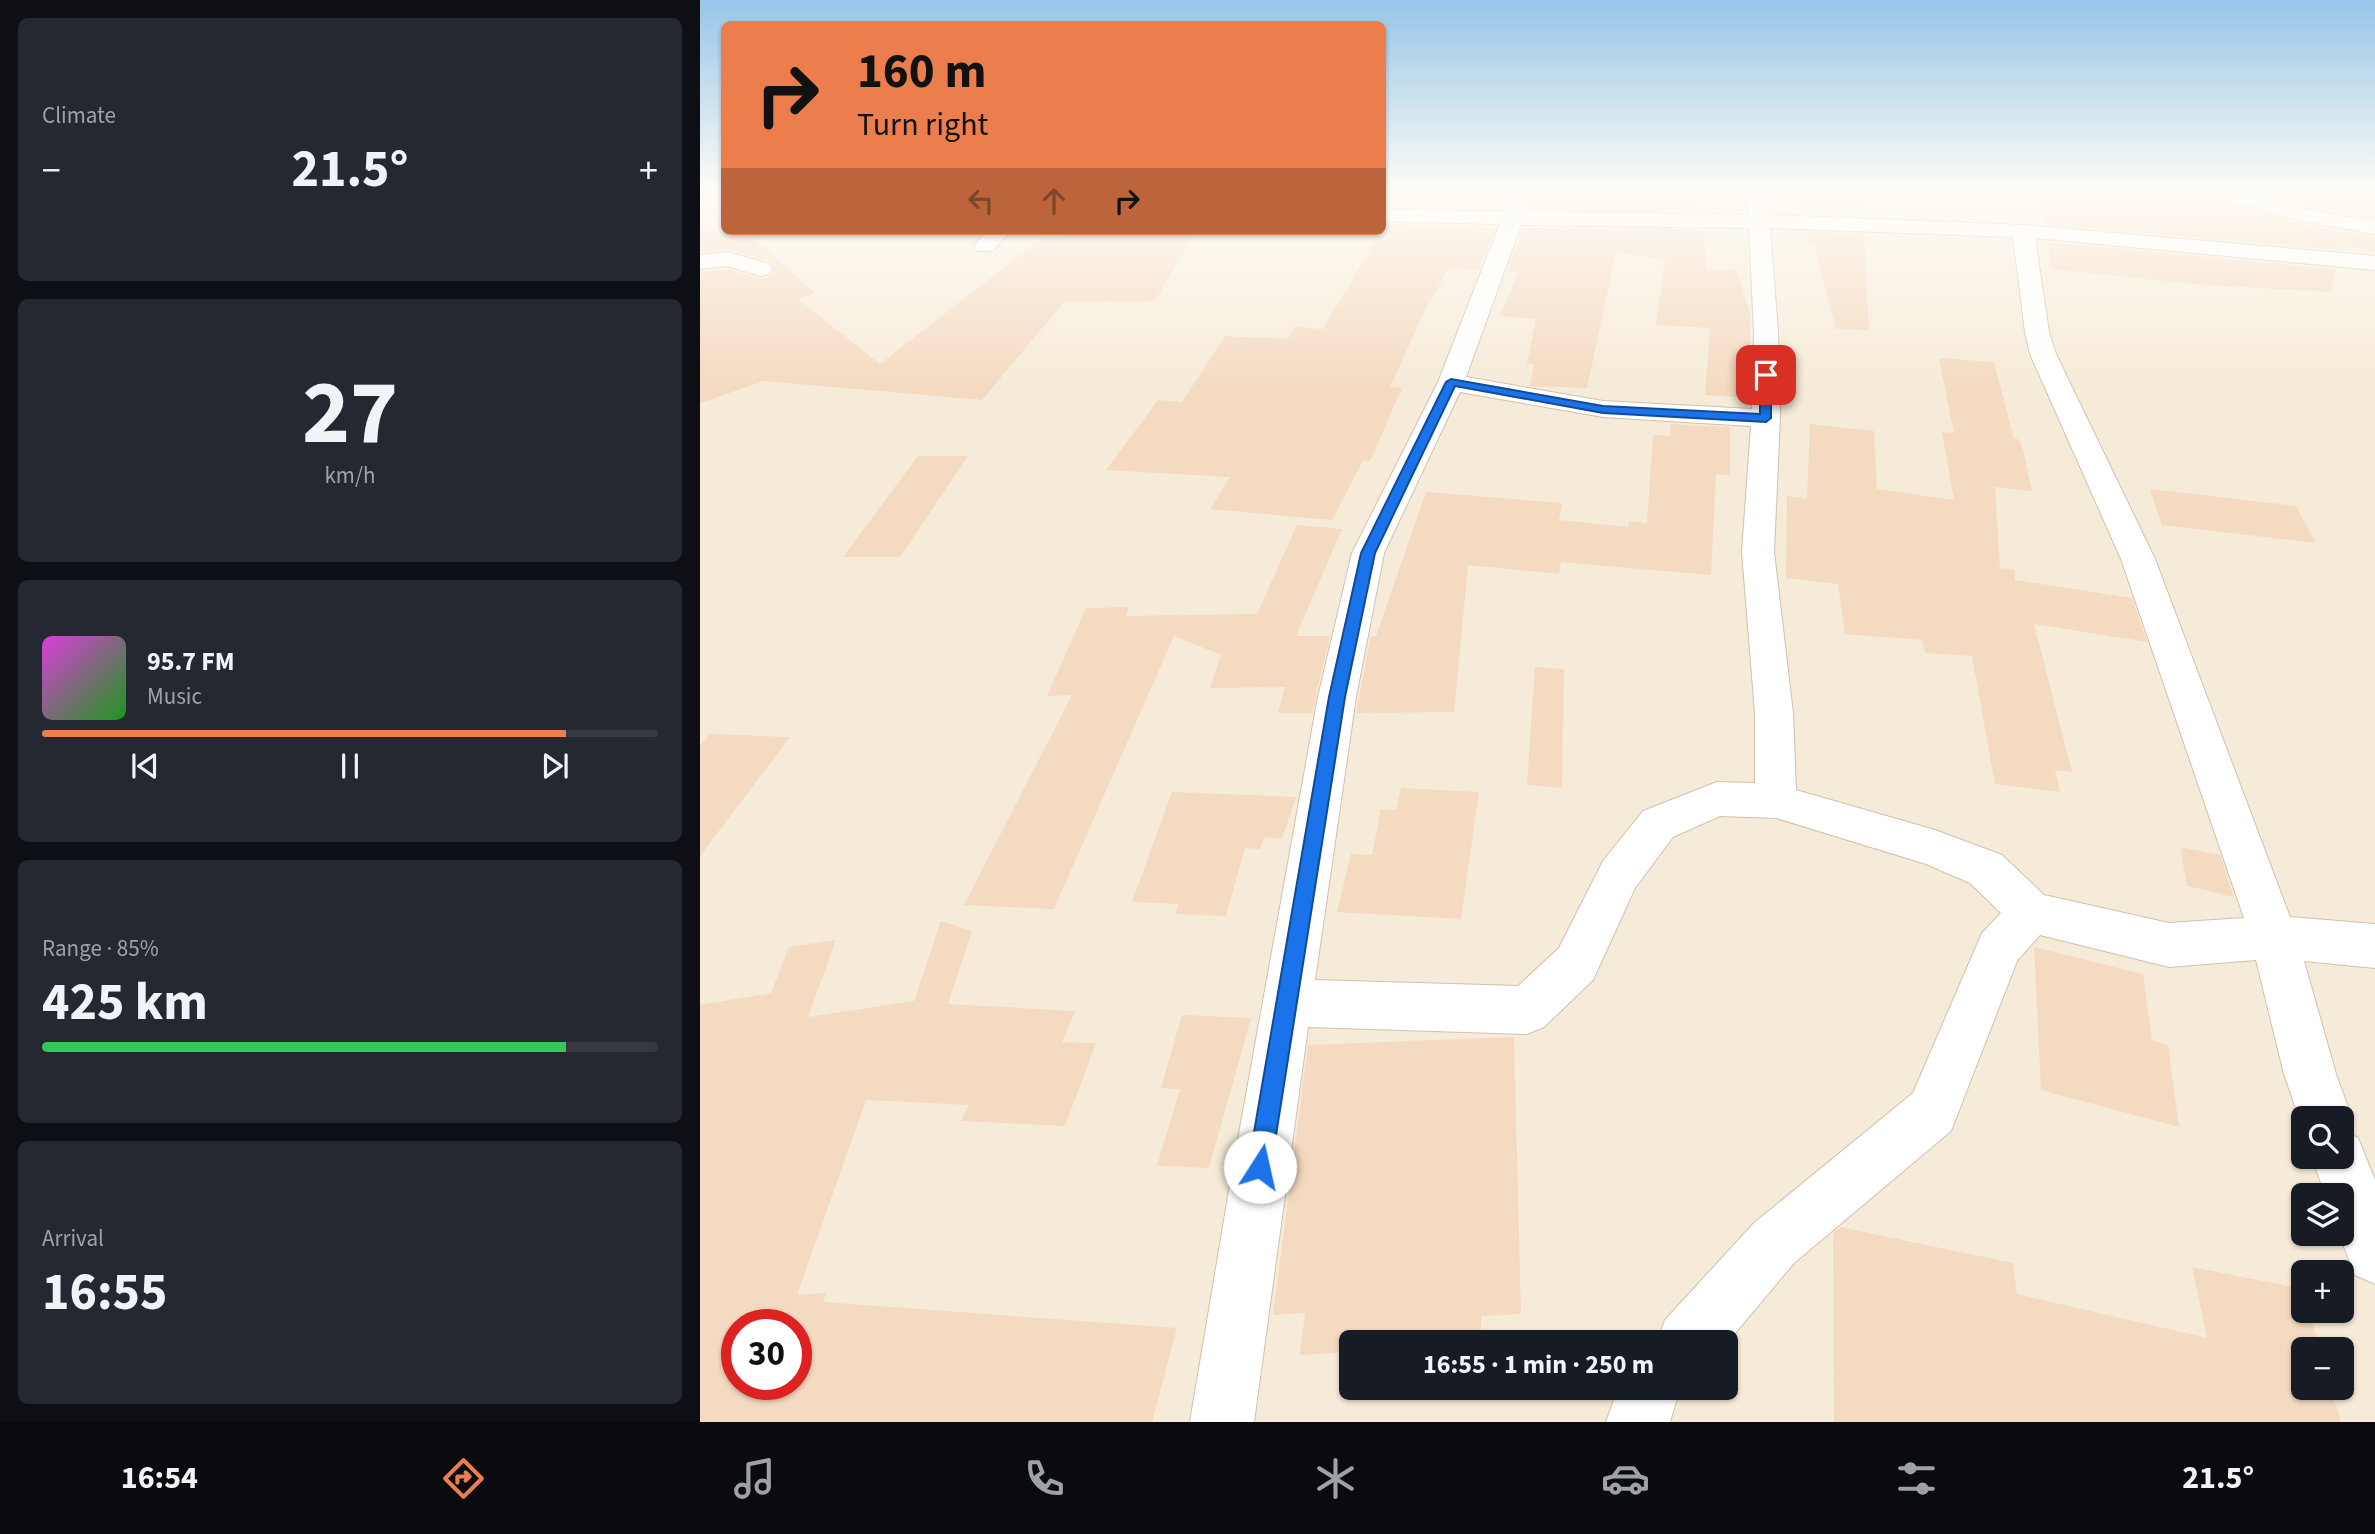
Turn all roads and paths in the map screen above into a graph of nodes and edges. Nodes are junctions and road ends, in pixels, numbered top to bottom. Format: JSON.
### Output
{"nodes":[{"id":1,"x":1500,"y":255,"type":"edge"},
{"id":2,"x":1760,"y":255,"type":"edge"},
{"id":3,"x":2026,"y":255,"type":"edge"},
{"id":4,"x":2264,"y":255,"type":"edge"},
{"id":5,"x":700,"y":262,"type":"edge"},
{"id":6,"x":2375,"y":263,"type":"edge"},
{"id":7,"x":761,"y":269,"type":"dead end"},
{"id":8,"x":1451,"y":382,"type":"junction"},
{"id":9,"x":1766,"y":418,"type":"junction"},
{"id":10,"x":1776,"y":801,"type":"junction"},
{"id":11,"x":2031,"y":912,"type":"junction"},
{"id":12,"x":2274,"y":937,"type":"junction"},
{"id":13,"x":2375,"y":946,"type":"edge"},
{"id":14,"x":1288,"y":1003,"type":"junction"},
{"id":15,"x":2322,"y":1106,"type":"edge"},
{"id":16,"x":2343,"y":1169,"type":"edge"},
{"id":17,"x":2375,"y":1255,"type":"edge"},
{"id":18,"x":1698,"y":1330,"type":"edge"},
{"id":19,"x":1645,"y":1400,"type":"edge"},
{"id":20,"x":1222,"y":1422,"type":"edge"},
{"id":21,"x":1639,"y":1422,"type":"edge"}],
"edges":[{"from":1,"to":8,"type":"street"},
{"from":2,"to":9,"type":"street"},
{"from":3,"to":12,"type":"street"},
{"from":4,"to":6,"type":"street"},
{"from":5,"to":7,"type":"street"},
{"from":8,"to":9,"type":"street"},
{"from":8,"to":14,"type":"street"},
{"from":9,"to":10,"type":"street"},
{"from":10,"to":11,"type":"street"},
{"from":10,"to":14,"type":"street"},
{"from":11,"to":12,"type":"street"},
{"from":11,"to":18,"type":"street"},
{"from":12,"to":13,"type":"street"},
{"from":12,"to":15,"type":"street"},
{"from":14,"to":20,"type":"street"},
{"from":16,"to":17,"type":"street"},
{"from":19,"to":21,"type":"street"}]}
